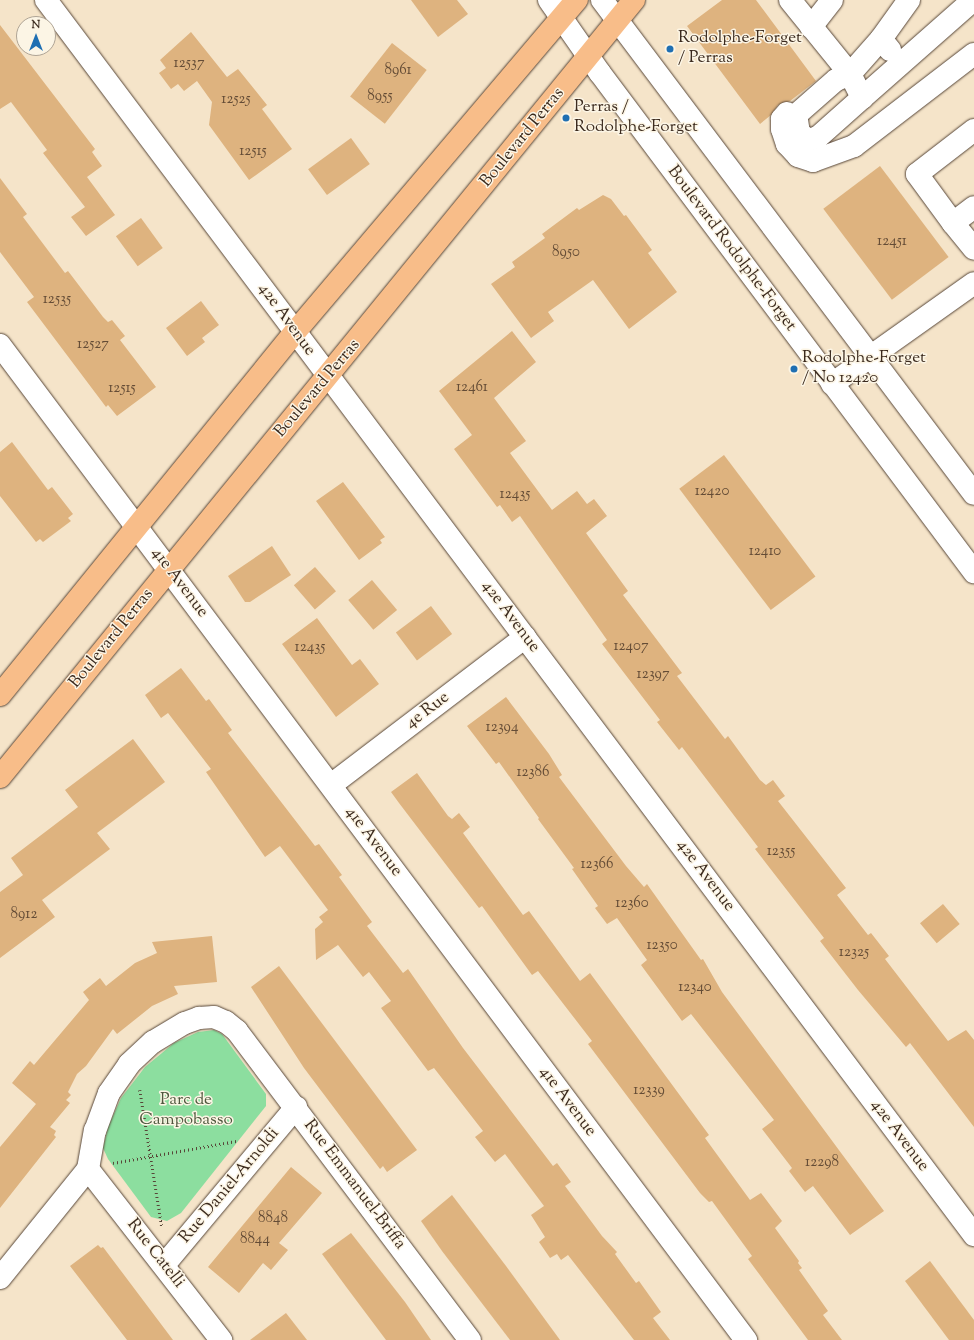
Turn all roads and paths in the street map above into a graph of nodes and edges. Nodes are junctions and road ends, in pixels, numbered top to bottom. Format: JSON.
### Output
{"nodes":[{"id":1,"x":46,"y":0,"type":"edge"},
{"id":2,"x":549,"y":0,"type":"edge"},
{"id":3,"x":577,"y":0,"type":"edge"},
{"id":4,"x":602,"y":0,"type":"edge"},
{"id":5,"x":634,"y":0,"type":"edge"},
{"id":6,"x":790,"y":0,"type":"edge"},
{"id":7,"x":832,"y":0,"type":"edge"},
{"id":8,"x":909,"y":0,"type":"edge"},
{"id":9,"x":973,"y":0,"type":"edge"},
{"id":10,"x":562,"y":19,"type":"junction"},
{"id":11,"x":616,"y":21,"type":"junction"},
{"id":12,"x":811,"y":27,"type":"junction"},
{"id":13,"x":881,"y":39,"type":"junction"},
{"id":14,"x":974,"y":54,"type":"edge"},
{"id":15,"x":588,"y":57,"type":"junction"},
{"id":16,"x":899,"y":63,"type":"junction"},
{"id":17,"x":843,"y":77,"type":"junction"},
{"id":18,"x":862,"y":98,"type":"junction"},
{"id":19,"x":974,"y":130,"type":"edge"},
{"id":20,"x":974,"y":207,"type":"edge"},
{"id":21,"x":953,"y":222,"type":"junction"},
{"id":22,"x":974,"y":248,"type":"edge"},
{"id":23,"x":974,"y":283,"type":"edge"},
{"id":24,"x":295,"y":332,"type":"junction"},
{"id":25,"x":0,"y":345,"type":"edge"},
{"id":26,"x":871,"y":356,"type":"junction"},
{"id":27,"x":328,"y":377,"type":"junction"},
{"id":28,"x":832,"y":384,"type":"junction"},
{"id":29,"x":974,"y":494,"type":"edge"},
{"id":30,"x":138,"y":528,"type":"junction"},
{"id":31,"x":168,"y":570,"type":"junction"},
{"id":32,"x":974,"y":572,"type":"edge"},
{"id":33,"x":525,"y":637,"type":"junction"},
{"id":34,"x":0,"y":695,"type":"edge"},
{"id":35,"x":0,"y":777,"type":"edge"},
{"id":36,"x":331,"y":785,"type":"junction"},
{"id":37,"x":135,"y":1059,"type":"junction"},
{"id":38,"x":296,"y":1107,"type":"junction"},
{"id":39,"x":272,"y":1135,"type":"junction"},
{"id":40,"x":151,"y":1156,"type":"junction"},
{"id":41,"x":89,"y":1168,"type":"junction"},
{"id":42,"x":974,"y":1235,"type":"edge"},
{"id":43,"x":164,"y":1265,"type":"junction"},
{"id":44,"x":0,"y":1278,"type":"edge"},
{"id":45,"x":221,"y":1340,"type":"edge"},
{"id":46,"x":470,"y":1340,"type":"edge"},
{"id":47,"x":746,"y":1340,"type":"edge"}],
"edges":[{"from":1,"to":24,"type":"street","name":"42e Avenue"},
{"from":2,"to":10,"type":"street","name":"Boulevard Rodolphe-Forget"},
{"from":3,"to":10,"type":"main road"},
{"from":4,"to":11,"type":"street"},
{"from":5,"to":11,"type":"main road","name":"Boulevard Perras"},
{"from":6,"to":12,"type":"street"},
{"from":7,"to":12,"type":"street"},
{"from":8,"to":13,"type":"street"},
{"from":9,"to":16,"type":"street"},
{"from":10,"to":15,"type":"street","name":"Boulevard Rodolphe-Forget"},
{"from":10,"to":24,"type":"main road"},
{"from":11,"to":15,"type":"main road","name":"Boulevard Perras"},
{"from":11,"to":26,"type":"street"},
{"from":12,"to":17,"type":"street"},
{"from":13,"to":16,"type":"street"},
{"from":13,"to":17,"type":"street"},
{"from":14,"to":17,"type":"street"},
{"from":15,"to":27,"type":"main road","name":"Boulevard Perras"},
{"from":15,"to":28,"type":"street","name":"Boulevard Rodolphe-Forget"},
{"from":16,"to":18,"type":"street"},
{"from":17,"to":18,"type":"street"},
{"from":17,"to":18,"type":"street"},
{"from":19,"to":21,"type":"street"},
{"from":20,"to":21,"type":"street"},
{"from":21,"to":22,"type":"street"},
{"from":23,"to":26,"type":"street"},
{"from":24,"to":27,"type":"street","name":"42e Avenue"},
{"from":24,"to":30,"type":"main road"},
{"from":25,"to":30,"type":"street","name":"41e Avenue"},
{"from":26,"to":28,"type":"street"},
{"from":26,"to":29,"type":"street"},
{"from":27,"to":31,"type":"main road","name":"Boulevard Perras"},
{"from":27,"to":33,"type":"street","name":"42e Avenue"},
{"from":28,"to":32,"type":"street","name":"Boulevard Rodolphe-Forget"},
{"from":30,"to":31,"type":"street","name":"41e Avenue"},
{"from":30,"to":34,"type":"main road"},
{"from":31,"to":35,"type":"main road","name":"Boulevard Perras"},
{"from":31,"to":36,"type":"street","name":"41e Avenue"},
{"from":33,"to":36,"type":"street","name":"4e Rue"},
{"from":33,"to":42,"type":"street","name":"42e Avenue"},
{"from":36,"to":47,"type":"street","name":"41e Avenue"},
{"from":37,"to":38,"type":"street","name":"Rue Emmanuel-Briffa"},
{"from":37,"to":40,"type":"path"},
{"from":37,"to":41,"type":"street","name":"Rue Emmanuel-Briffa"},
{"from":38,"to":39,"type":"street","name":"Rue Daniel-Arnoldi"},
{"from":38,"to":46,"type":"street","name":"Rue Emmanuel-Briffa"},
{"from":39,"to":40,"type":"path"},
{"from":39,"to":43,"type":"street","name":"Rue Daniel-Arnoldi"},
{"from":40,"to":41,"type":"path"},
{"from":40,"to":43,"type":"path"},
{"from":41,"to":43,"type":"street","name":"Rue Catelli"},
{"from":41,"to":44,"type":"street"},
{"from":43,"to":45,"type":"street","name":"Rue Catelli"}]}
